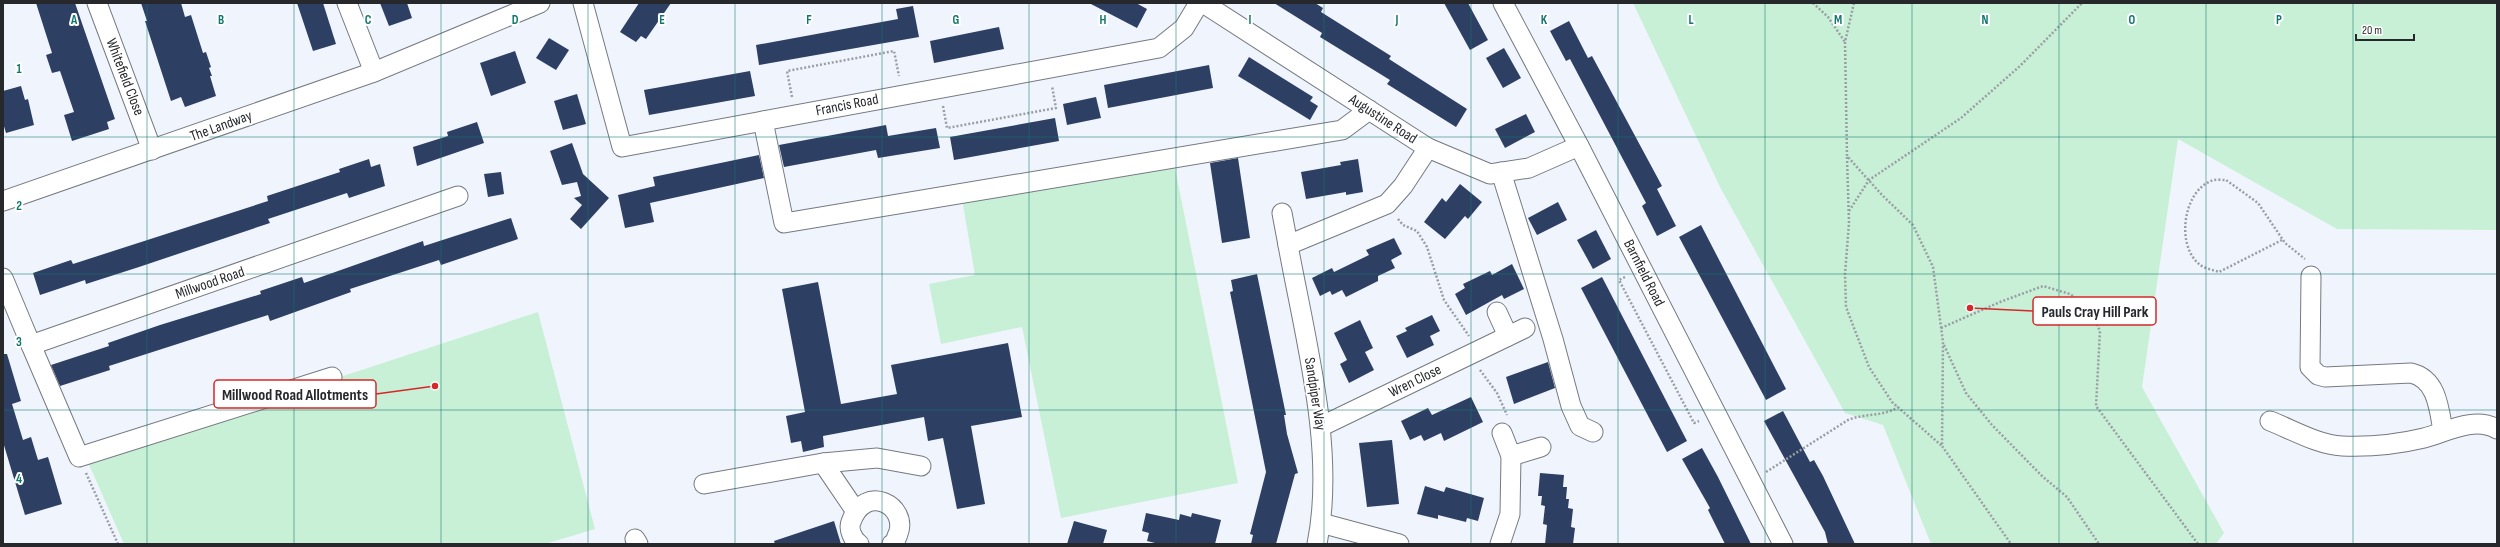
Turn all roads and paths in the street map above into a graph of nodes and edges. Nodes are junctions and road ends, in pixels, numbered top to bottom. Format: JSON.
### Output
{"nodes":[{"id":1,"x":97,"y":3,"type":"edge"},
{"id":2,"x":347,"y":3,"type":"edge"},
{"id":3,"x":540,"y":3,"type":"edge"},
{"id":4,"x":583,"y":3,"type":"edge"},
{"id":5,"x":1199,"y":3,"type":"edge"},
{"id":6,"x":1203,"y":3,"type":"edge"},
{"id":7,"x":1503,"y":3,"type":"edge"},
{"id":8,"x":1813,"y":3,"type":"edge"},
{"id":9,"x":1854,"y":3,"type":"edge"},
{"id":10,"x":2082,"y":3,"type":"edge"},
{"id":11,"x":1845,"y":42,"type":"junction"},
{"id":12,"x":374,"y":72,"type":"junction"},
{"id":13,"x":902,"y":95,"type":"junction"},
{"id":14,"x":1056,"y":108,"type":"dead end"},
{"id":15,"x":1369,"y":110,"type":"junction"},
{"id":16,"x":795,"y":115,"type":"junction"},
{"id":17,"x":763,"y":121,"type":"junction"},
{"id":18,"x":947,"y":128,"type":"dead end"},
{"id":19,"x":1579,"y":146,"type":"junction"},
{"id":20,"x":1428,"y":148,"type":"junction"},
{"id":21,"x":152,"y":150,"type":"junction"},
{"id":22,"x":1847,"y":156,"type":"junction"},
{"id":23,"x":1501,"y":172,"type":"junction"},
{"id":24,"x":1869,"y":180,"type":"junction"},
{"id":25,"x":458,"y":196,"type":"dead end"},
{"id":26,"x":3,"y":201,"type":"edge"},
{"id":27,"x":1387,"y":204,"type":"junction"},
{"id":28,"x":1849,"y":212,"type":"junction"},
{"id":29,"x":1282,"y":213,"type":"dead end"},
{"id":30,"x":2282,"y":240,"type":"junction"},
{"id":31,"x":1288,"y":245,"type":"junction"},
{"id":32,"x":2311,"y":276,"type":"joint"},
{"id":33,"x":3,"y":278,"type":"edge"},
{"id":34,"x":1619,"y":280,"type":"dead end"},
{"id":35,"x":1497,"y":312,"type":"dead end"},
{"id":36,"x":1525,"y":328,"type":"dead end"},
{"id":37,"x":1941,"y":328,"type":"junction"},
{"id":38,"x":1508,"y":336,"type":"junction"},
{"id":39,"x":1943,"y":342,"type":"junction"},
{"id":40,"x":31,"y":345,"type":"junction"},
{"id":41,"x":1474,"y":352,"type":"junction"},
{"id":42,"x":332,"y":377,"type":"dead end"},
{"id":43,"x":1898,"y":407,"type":"junction"},
{"id":44,"x":2270,"y":421,"type":"dead end"},
{"id":45,"x":1694,"y":423,"type":"dead end"},
{"id":46,"x":1322,"y":426,"type":"junction"},
{"id":47,"x":2497,"y":429,"type":"edge"},
{"id":48,"x":2443,"y":431,"type":"junction"},
{"id":49,"x":1593,"y":432,"type":"dead end"},
{"id":50,"x":1502,"y":433,"type":"joint"},
{"id":51,"x":1942,"y":446,"type":"junction"},
{"id":52,"x":1541,"y":447,"type":"dead end"},
{"id":53,"x":1510,"y":456,"type":"junction"},
{"id":54,"x":79,"y":457,"type":"junction"},
{"id":55,"x":823,"y":463,"type":"junction"},
{"id":56,"x":921,"y":466,"type":"dead end"},
{"id":57,"x":1771,"y":469,"type":"dead end"},
{"id":58,"x":704,"y":484,"type":"dead end"},
{"id":59,"x":855,"y":510,"type":"junction"},
{"id":60,"x":1321,"y":523,"type":"junction"},
{"id":61,"x":118,"y":544,"type":"edge"},
{"id":62,"x":859,"y":544,"type":"edge"},
{"id":63,"x":892,"y":544,"type":"edge"},
{"id":64,"x":1317,"y":544,"type":"edge"},
{"id":65,"x":1399,"y":544,"type":"edge"},
{"id":66,"x":1500,"y":544,"type":"edge"},
{"id":67,"x":1783,"y":544,"type":"edge"},
{"id":68,"x":2011,"y":544,"type":"edge"},
{"id":69,"x":2100,"y":544,"type":"edge"},
{"id":70,"x":2198,"y":544,"type":"edge"}],
"edges":[{"from":1,"to":21,"type":"street","name":"Whitefield Close"},
{"from":2,"to":12,"type":"street"},
{"from":3,"to":12,"type":"street","name":"The Landway"},
{"from":4,"to":17,"type":"street","name":"Francis Road"},
{"from":5,"to":13,"type":"street","name":"Francis Road"},
{"from":6,"to":15,"type":"street","name":"Augustine Road"},
{"from":7,"to":19,"type":"street","name":"Barnfield Road"},
{"from":8,"to":11,"type":"path"},
{"from":9,"to":11,"type":"path"},
{"from":10,"to":24,"type":"path"},
{"from":11,"to":22,"type":"path"},
{"from":12,"to":21,"type":"street","name":"The Landway"},
{"from":13,"to":16,"type":"street","name":"Francis Road"},
{"from":13,"to":16,"type":"path"},
{"from":14,"to":18,"type":"path"},
{"from":15,"to":17,"type":"street"},
{"from":15,"to":20,"type":"street","name":"Augustine Road"},
{"from":16,"to":17,"type":"street","name":"Francis Road"},
{"from":19,"to":23,"type":"street","name":"Augustine Road"},
{"from":19,"to":67,"type":"street","name":"Barnfield Road"},
{"from":20,"to":23,"type":"street","name":"Augustine Road"},
{"from":20,"to":27,"type":"street"},
{"from":21,"to":26,"type":"street","name":"The Landway"},
{"from":22,"to":24,"type":"path"},
{"from":22,"to":28,"type":"path"},
{"from":23,"to":49,"type":"street"},
{"from":24,"to":28,"type":"path"},
{"from":24,"to":37,"type":"path"},
{"from":25,"to":40,"type":"street","name":"Millwood Road"},
{"from":27,"to":31,"type":"street"},
{"from":27,"to":41,"type":"path"},
{"from":28,"to":43,"type":"path"},
{"from":29,"to":31,"type":"street","name":"Sandpiper Way"},
{"from":30,"to":30,"type":"path"},
{"from":30,"to":32,"type":"path"},
{"from":31,"to":46,"type":"street","name":"Sandpiper Way"},
{"from":32,"to":48,"type":"street"},
{"from":33,"to":40,"type":"street"},
{"from":34,"to":45,"type":"path"},
{"from":35,"to":38,"type":"street"},
{"from":36,"to":38,"type":"street","name":"Wren Close"},
{"from":37,"to":39,"type":"path"},
{"from":37,"to":70,"type":"path"},
{"from":38,"to":41,"type":"street","name":"Wren Close"},
{"from":39,"to":51,"type":"path"},
{"from":39,"to":69,"type":"path"},
{"from":40,"to":54,"type":"street"},
{"from":41,"to":46,"type":"street","name":"Wren Close"},
{"from":41,"to":50,"type":"path"},
{"from":42,"to":54,"type":"street"},
{"from":43,"to":51,"type":"path"},
{"from":43,"to":57,"type":"path"},
{"from":44,"to":48,"type":"street"},
{"from":46,"to":60,"type":"street","name":"Sandpiper Way"},
{"from":47,"to":48,"type":"street"},
{"from":50,"to":53,"type":"street"},
{"from":51,"to":68,"type":"path"},
{"from":52,"to":53,"type":"street"},
{"from":53,"to":66,"type":"street"},
{"from":54,"to":61,"type":"path"},
{"from":55,"to":56,"type":"street"},
{"from":55,"to":58,"type":"street"},
{"from":55,"to":59,"type":"street"},
{"from":59,"to":62,"type":"street"},
{"from":59,"to":63,"type":"street"},
{"from":60,"to":64,"type":"street","name":"Sandpiper Way"},
{"from":60,"to":65,"type":"street"}]}
